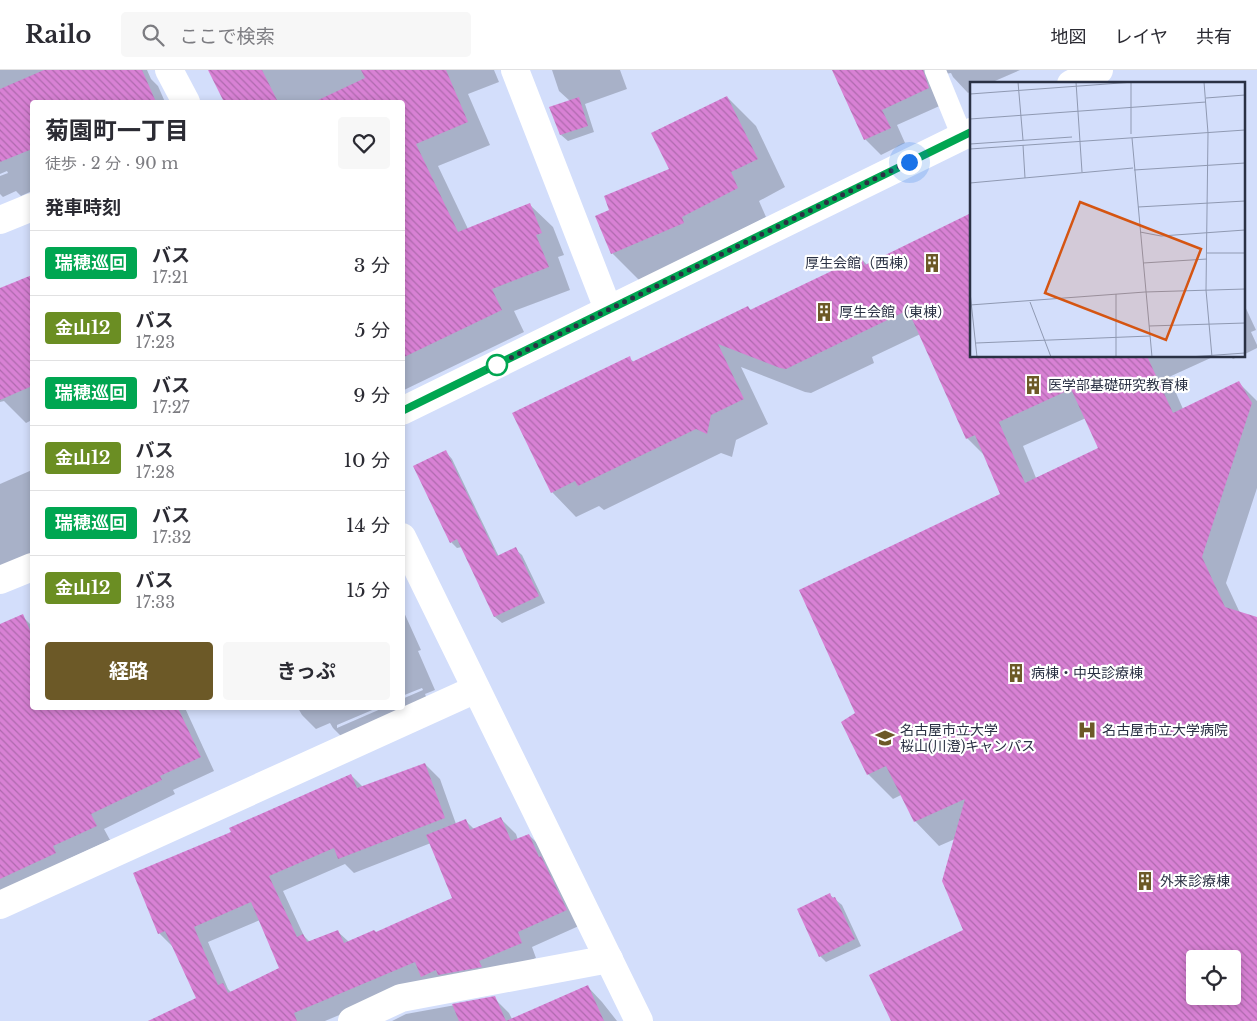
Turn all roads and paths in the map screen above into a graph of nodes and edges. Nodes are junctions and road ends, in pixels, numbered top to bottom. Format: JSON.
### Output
{"nodes":[{"id":1,"x":169,"y":70,"type":"edge"},
{"id":2,"x":515,"y":70,"type":"edge"},
{"id":3,"x":935,"y":70,"type":"edge"},
{"id":4,"x":1099,"y":70,"type":"edge"},
{"id":5,"x":1075,"y":82,"type":"edge"},
{"id":6,"x":185,"y":100,"type":"edge"},
{"id":7,"x":966,"y":134,"type":"edge"},
{"id":8,"x":30,"y":208,"type":"edge"},
{"id":9,"x":0,"y":220,"type":"edge"},
{"id":10,"x":608,"y":309,"type":"junction"},
{"id":11,"x":405,"y":410,"type":"edge"},
{"id":12,"x":405,"y":543,"type":"edge"},
{"id":13,"x":30,"y":568,"type":"edge"},
{"id":14,"x":0,"y":580,"type":"edge"},
{"id":15,"x":476,"y":689,"type":"junction"},
{"id":16,"x":0,"y":905,"type":"edge"},
{"id":17,"x":609,"y":959,"type":"junction"},
{"id":18,"x":352,"y":1021,"type":"edge"},
{"id":19,"x":638,"y":1021,"type":"edge"}],
"edges":[{"from":1,"to":6,"type":"street"},
{"from":2,"to":10,"type":"street"},
{"from":3,"to":7,"type":"lane"},
{"from":4,"to":5,"type":"street"},
{"from":7,"to":10,"type":"street"},
{"from":8,"to":9,"type":"street"},
{"from":10,"to":11,"type":"street"},
{"from":12,"to":15,"type":"street"},
{"from":13,"to":14,"type":"street"},
{"from":15,"to":16,"type":"street"},
{"from":15,"to":17,"type":"street"},
{"from":17,"to":18,"type":"street"},
{"from":17,"to":19,"type":"street"}]}
